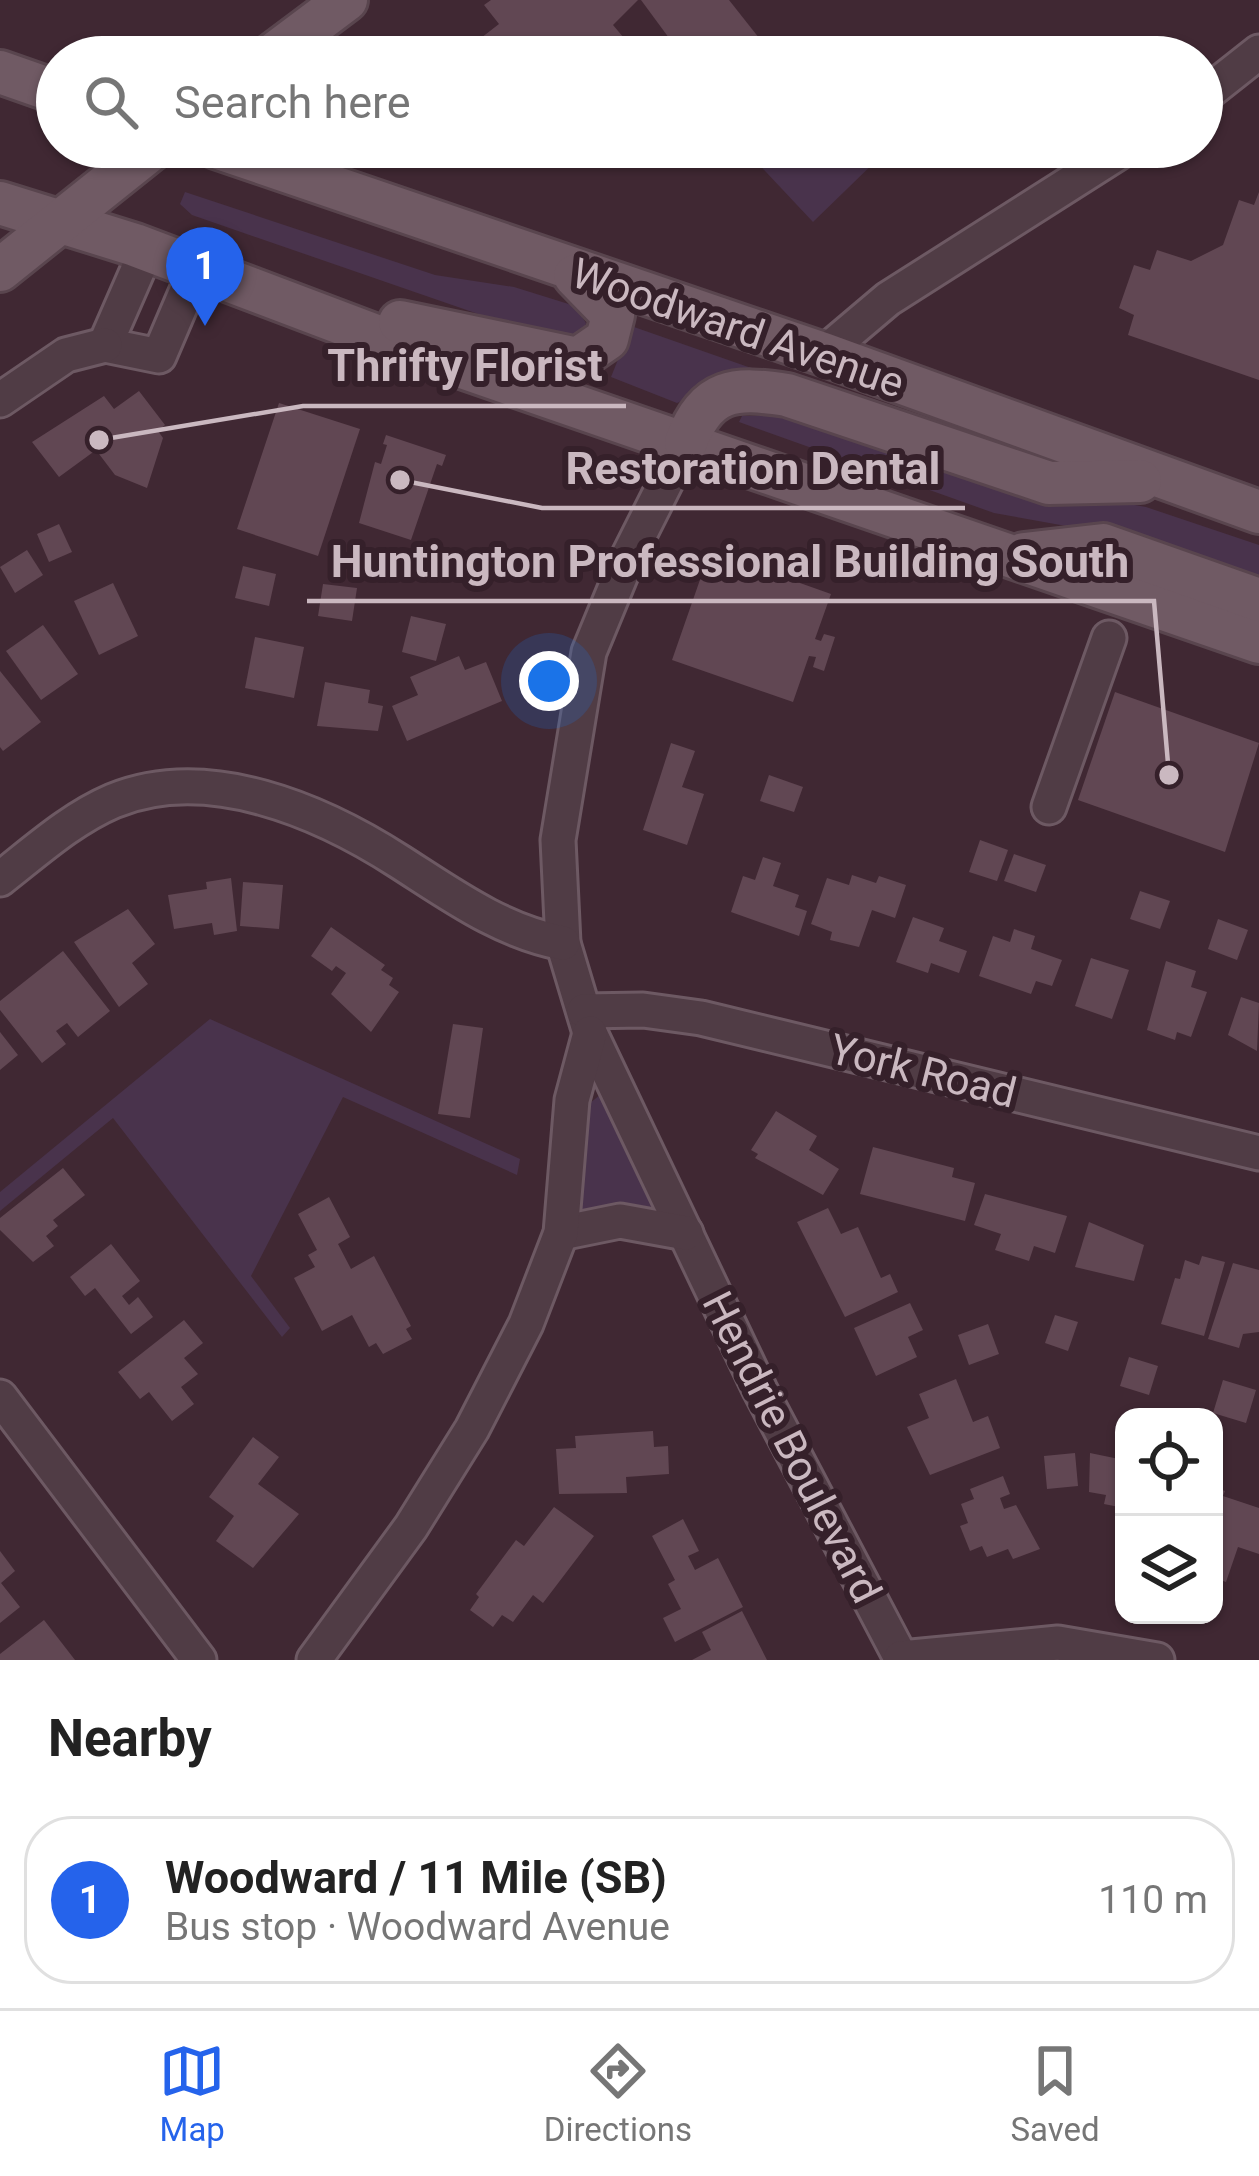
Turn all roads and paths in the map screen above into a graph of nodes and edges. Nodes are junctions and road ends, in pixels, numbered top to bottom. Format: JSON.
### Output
{"nodes":[{"id":1,"x":346,"y":0,"type":"edge"},
{"id":2,"x":298,"y":36,"type":"edge"},
{"id":3,"x":1259,"y":53,"type":"edge"},
{"id":4,"x":0,"y":71,"type":"edge"},
{"id":5,"x":1223,"y":81,"type":"edge"},
{"id":6,"x":36,"y":84,"type":"edge"},
{"id":7,"x":128,"y":168,"type":"edge"},
{"id":8,"x":277,"y":168,"type":"edge"},
{"id":9,"x":1093,"y":168,"type":"edge"},
{"id":10,"x":0,"y":203,"type":"edge"},
{"id":11,"x":64,"y":220,"type":"junction"},
{"id":12,"x":147,"y":249,"type":"junction"},
{"id":13,"x":197,"y":267,"type":"junction"},
{"id":14,"x":567,"y":268,"type":"junction"},
{"id":15,"x":0,"y":271,"type":"edge"},
{"id":16,"x":287,"y":299,"type":"junction"},
{"id":17,"x":105,"y":345,"type":"junction"},
{"id":18,"x":823,"y":355,"type":"junction"},
{"id":19,"x":0,"y":400,"type":"edge"},
{"id":20,"x":686,"y":442,"type":"junction"},
{"id":21,"x":1165,"y":480,"type":"junction"},
{"id":22,"x":1259,"y":512,"type":"edge"},
{"id":23,"x":1011,"y":556,"type":"junction"},
{"id":24,"x":1259,"y":599,"type":"edge"},
{"id":25,"x":1109,"y":638,"type":"dead end"},
{"id":26,"x":1259,"y":642,"type":"edge"},
{"id":27,"x":1049,"y":808,"type":"dead end"},
{"id":28,"x":0,"y":879,"type":"edge"},
{"id":29,"x":563,"y":943,"type":"junction"},
{"id":30,"x":587,"y":1022,"type":"junction"},
{"id":31,"x":1259,"y":1153,"type":"edge"},
{"id":32,"x":561,"y":1232,"type":"junction"},
{"id":33,"x":686,"y":1233,"type":"junction"},
{"id":34,"x":0,"y":1397,"type":"edge"},
{"id":35,"x":1015,"y":1652,"type":"edge"},
{"id":36,"x":901,"y":1659,"type":"edge"},
{"id":37,"x":200,"y":1660,"type":"edge"},
{"id":38,"x":314,"y":1660,"type":"edge"},
{"id":39,"x":1157,"y":1660,"type":"edge"}],
"edges":[{"from":1,"to":2,"type":"main road"},
{"from":3,"to":5,"type":"street"},
{"from":4,"to":6,"type":"main road"},
{"from":7,"to":11,"type":"main road"},
{"from":8,"to":14,"type":"main road","name":"Woodward Avenue"},
{"from":9,"to":18,"type":"street"},
{"from":10,"to":11,"type":"main road"},
{"from":11,"to":12,"type":"main road"},
{"from":11,"to":15,"type":"main road"},
{"from":12,"to":13,"type":"main road"},
{"from":12,"to":17,"type":"street"},
{"from":13,"to":16,"type":"main road"},
{"from":13,"to":17,"type":"street"},
{"from":14,"to":16,"type":"main road"},
{"from":14,"to":18,"type":"main road","name":"Woodward Avenue"},
{"from":16,"to":20,"type":"main road"},
{"from":17,"to":19,"type":"street"},
{"from":18,"to":21,"type":"main road","name":"Woodward Avenue"},
{"from":20,"to":21,"type":"main road"},
{"from":20,"to":23,"type":"main road"},
{"from":20,"to":29,"type":"street","name":"Hendrie Boulevard"},
{"from":21,"to":22,"type":"main road","name":"Woodward Avenue"},
{"from":23,"to":24,"type":"main road"},
{"from":23,"to":26,"type":"main road"},
{"from":25,"to":27,"type":"street"},
{"from":28,"to":29,"type":"street"},
{"from":29,"to":30,"type":"street","name":"Hendrie Boulevard"},
{"from":30,"to":31,"type":"street","name":"York Road"},
{"from":30,"to":32,"type":"street"},
{"from":30,"to":33,"type":"street","name":"Hendrie Boulevard"},
{"from":32,"to":33,"type":"street"},
{"from":32,"to":38,"type":"street"},
{"from":33,"to":36,"type":"street","name":"Hendrie Boulevard"},
{"from":34,"to":37,"type":"street"},
{"from":35,"to":36,"type":"street"},
{"from":35,"to":39,"type":"street"}]}
